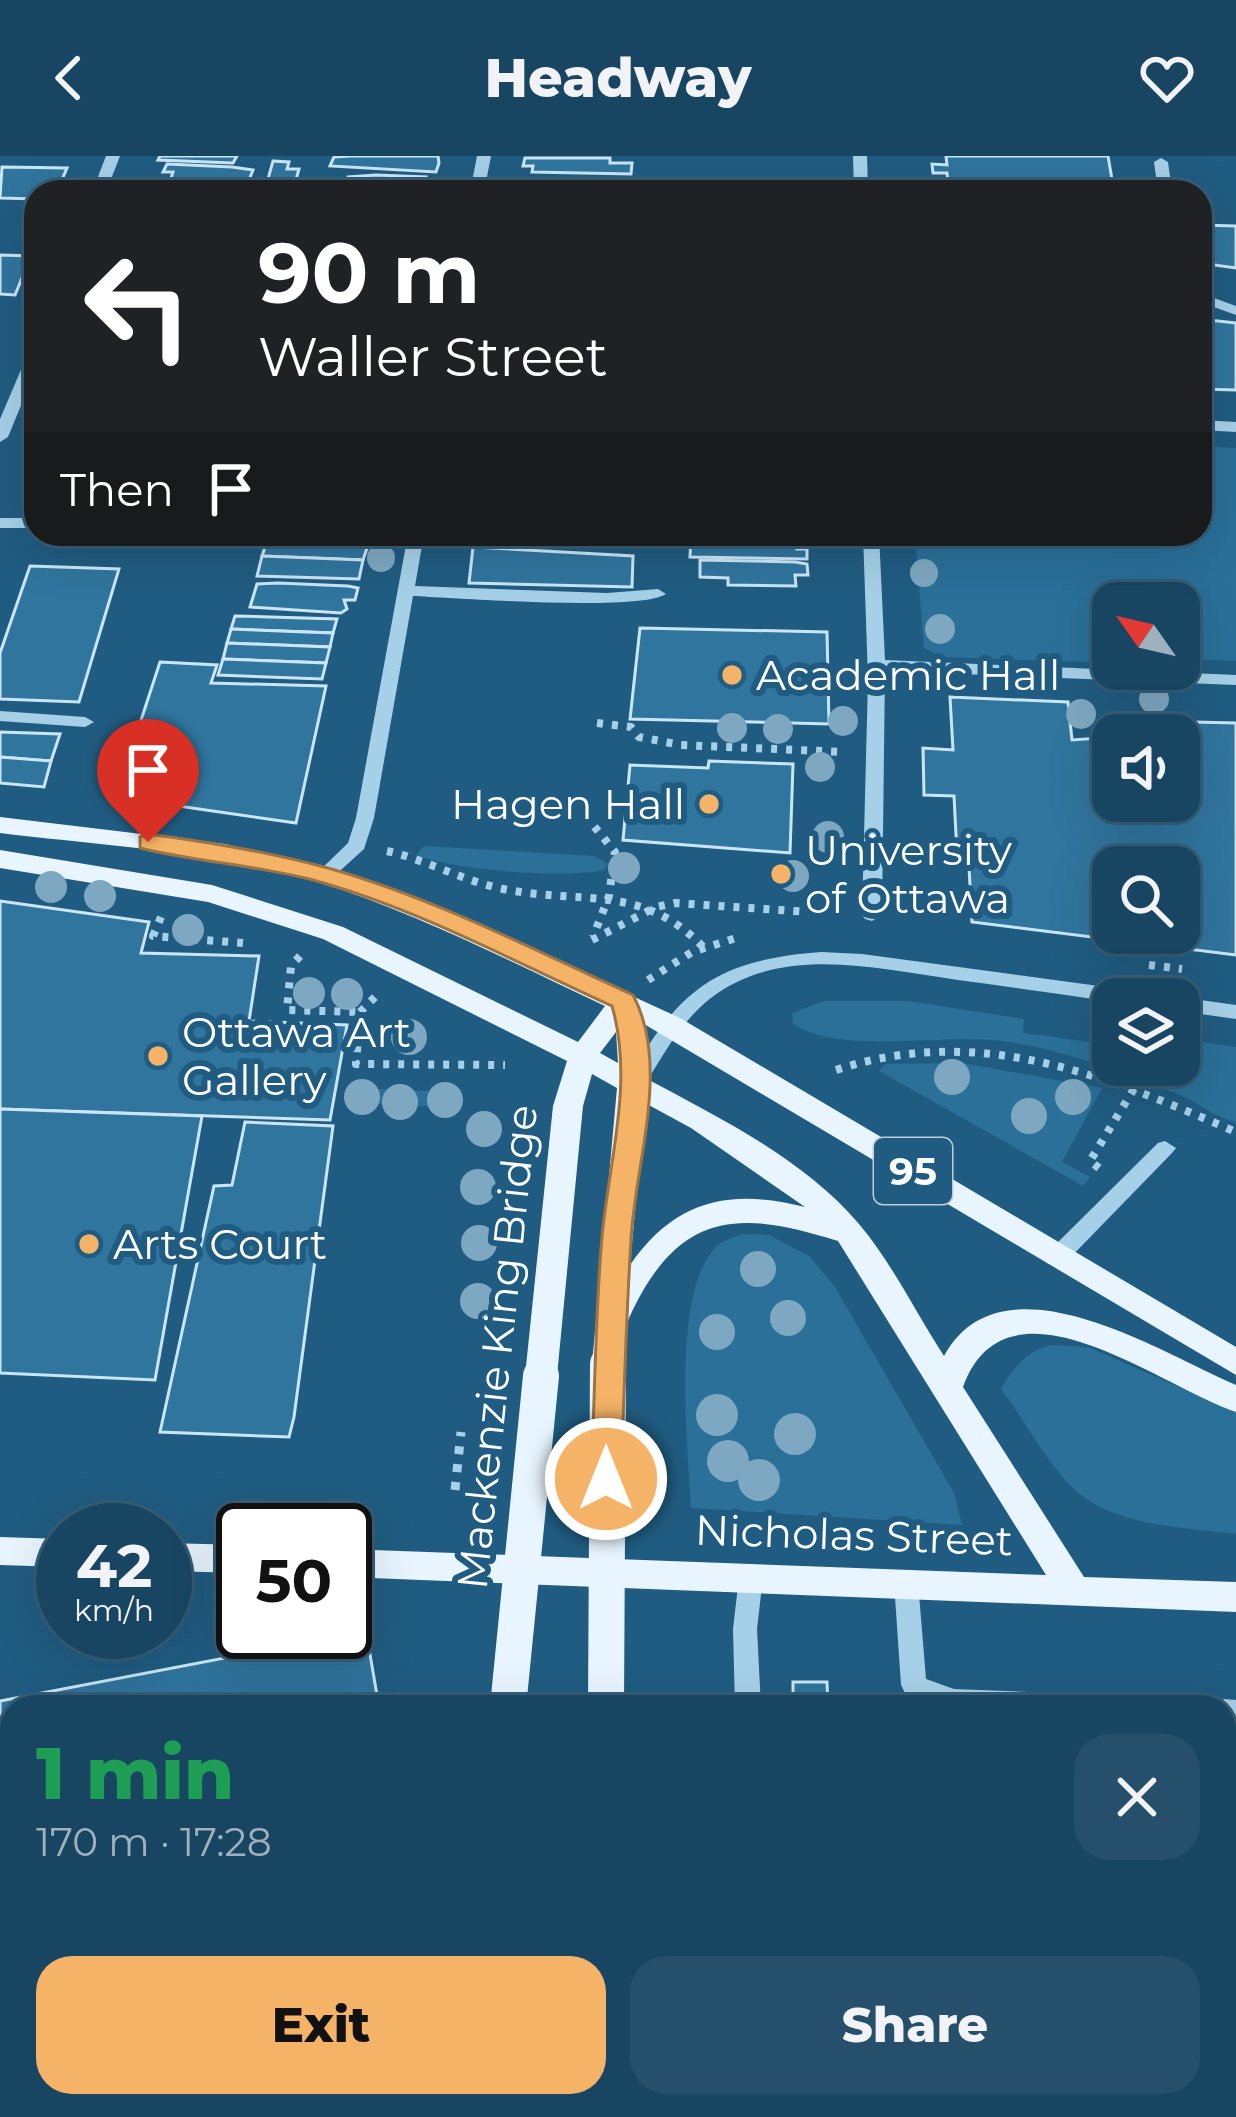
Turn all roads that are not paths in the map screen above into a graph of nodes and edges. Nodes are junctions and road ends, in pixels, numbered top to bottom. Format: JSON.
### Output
{"nodes":[{"id":1,"x":1161,"y":162,"type":"dead end"},
{"id":2,"x":1164,"y":180,"type":"edge"},
{"id":3,"x":24,"y":391,"type":"edge"},
{"id":4,"x":0,"y":437,"type":"edge"},
{"id":5,"x":414,"y":546,"type":"edge"},
{"id":6,"x":871,"y":546,"type":"edge"},
{"id":7,"x":406,"y":591,"type":"junction"},
{"id":8,"x":658,"y":594,"type":"dead end"},
{"id":9,"x":876,"y":665,"type":"junction"},
{"id":10,"x":1236,"y":680,"type":"edge"},
{"id":11,"x":0,"y":716,"type":"edge"},
{"id":12,"x":85,"y":722,"type":"dead end"},
{"id":13,"x":0,"y":825,"type":"edge"},
{"id":14,"x":0,"y":859,"type":"edge"},
{"id":15,"x":324,"y":875,"type":"junction"},
{"id":16,"x":872,"y":915,"type":"dead end"},
{"id":17,"x":1092,"y":992,"type":"edge"},
{"id":18,"x":624,"y":1001,"type":"junction"},
{"id":19,"x":1200,"y":1007,"type":"edge"},
{"id":20,"x":1236,"y":1012,"type":"edge"},
{"id":21,"x":670,"y":1024,"type":"junction"},
{"id":22,"x":583,"y":1056,"type":"junction"},
{"id":23,"x":635,"y":1083,"type":"junction"},
{"id":24,"x":1165,"y":1148,"type":"dead end"},
{"id":25,"x":849,"y":1233,"type":"junction"},
{"id":26,"x":1056,"y":1258,"type":"junction"},
{"id":27,"x":612,"y":1318,"type":"junction"},
{"id":28,"x":1236,"y":1363,"type":"edge"},
{"id":29,"x":945,"y":1392,"type":"junction"},
{"id":30,"x":1236,"y":1399,"type":"edge"},
{"id":31,"x":0,"y":1551,"type":"edge"},
{"id":32,"x":36,"y":1552,"type":"edge"},
{"id":33,"x":372,"y":1564,"type":"edge"},
{"id":34,"x":751,"y":1576,"type":"junction"},
{"id":35,"x":906,"y":1582,"type":"junction"},
{"id":36,"x":1072,"y":1587,"type":"junction"},
{"id":37,"x":1236,"y":1597,"type":"edge"},
{"id":38,"x":509,"y":1695,"type":"edge"},
{"id":39,"x":607,"y":1695,"type":"edge"},
{"id":40,"x":748,"y":1695,"type":"edge"},
{"id":41,"x":940,"y":1695,"type":"edge"}],
"edges":[{"from":1,"to":2,"type":"street"},
{"from":3,"to":4,"type":"street"},
{"from":5,"to":7,"type":"street"},
{"from":6,"to":9,"type":"street"},
{"from":7,"to":8,"type":"street"},
{"from":7,"to":15,"type":"street"},
{"from":9,"to":10,"type":"street"},
{"from":9,"to":16,"type":"street"},
{"from":11,"to":12,"type":"street"},
{"from":13,"to":15,"type":"main road"},
{"from":14,"to":22,"type":"main road","name":"Nicholas Street"},
{"from":15,"to":18,"type":"main road"},
{"from":17,"to":21,"type":"street"},
{"from":18,"to":21,"type":"main road"},
{"from":18,"to":22,"type":"main road","name":"Mackenzie King Bridge"},
{"from":18,"to":23,"type":"main road"},
{"from":19,"to":20,"type":"street"},
{"from":21,"to":23,"type":"street"},
{"from":21,"to":26,"type":"main road","number":"95"},
{"from":22,"to":23,"type":"main road","name":"Nicholas Street"},
{"from":22,"to":38,"type":"main road","name":"Mackenzie King Bridge","bridge":true},
{"from":23,"to":25,"type":"main road","name":"Nicholas Street"},
{"from":23,"to":27,"type":"main road"},
{"from":24,"to":26,"type":"street"},
{"from":25,"to":27,"type":"main road"},
{"from":25,"to":29,"type":"main road","name":"Nicholas Street"},
{"from":26,"to":28,"type":"main road","number":"95"},
{"from":27,"to":39,"type":"main road","bridge":true},
{"from":29,"to":30,"type":"main road"},
{"from":29,"to":36,"type":"main road","name":"Nicholas Street"},
{"from":31,"to":32,"type":"main road"},
{"from":33,"to":34,"type":"main road","name":"Nicholas Street"},
{"from":34,"to":35,"type":"main road","name":"Nicholas Street"},
{"from":34,"to":40,"type":"street"},
{"from":35,"to":36,"type":"main road","name":"Nicholas Street"},
{"from":35,"to":41,"type":"street"},
{"from":36,"to":37,"type":"main road","name":"Nicholas Street"}]}
